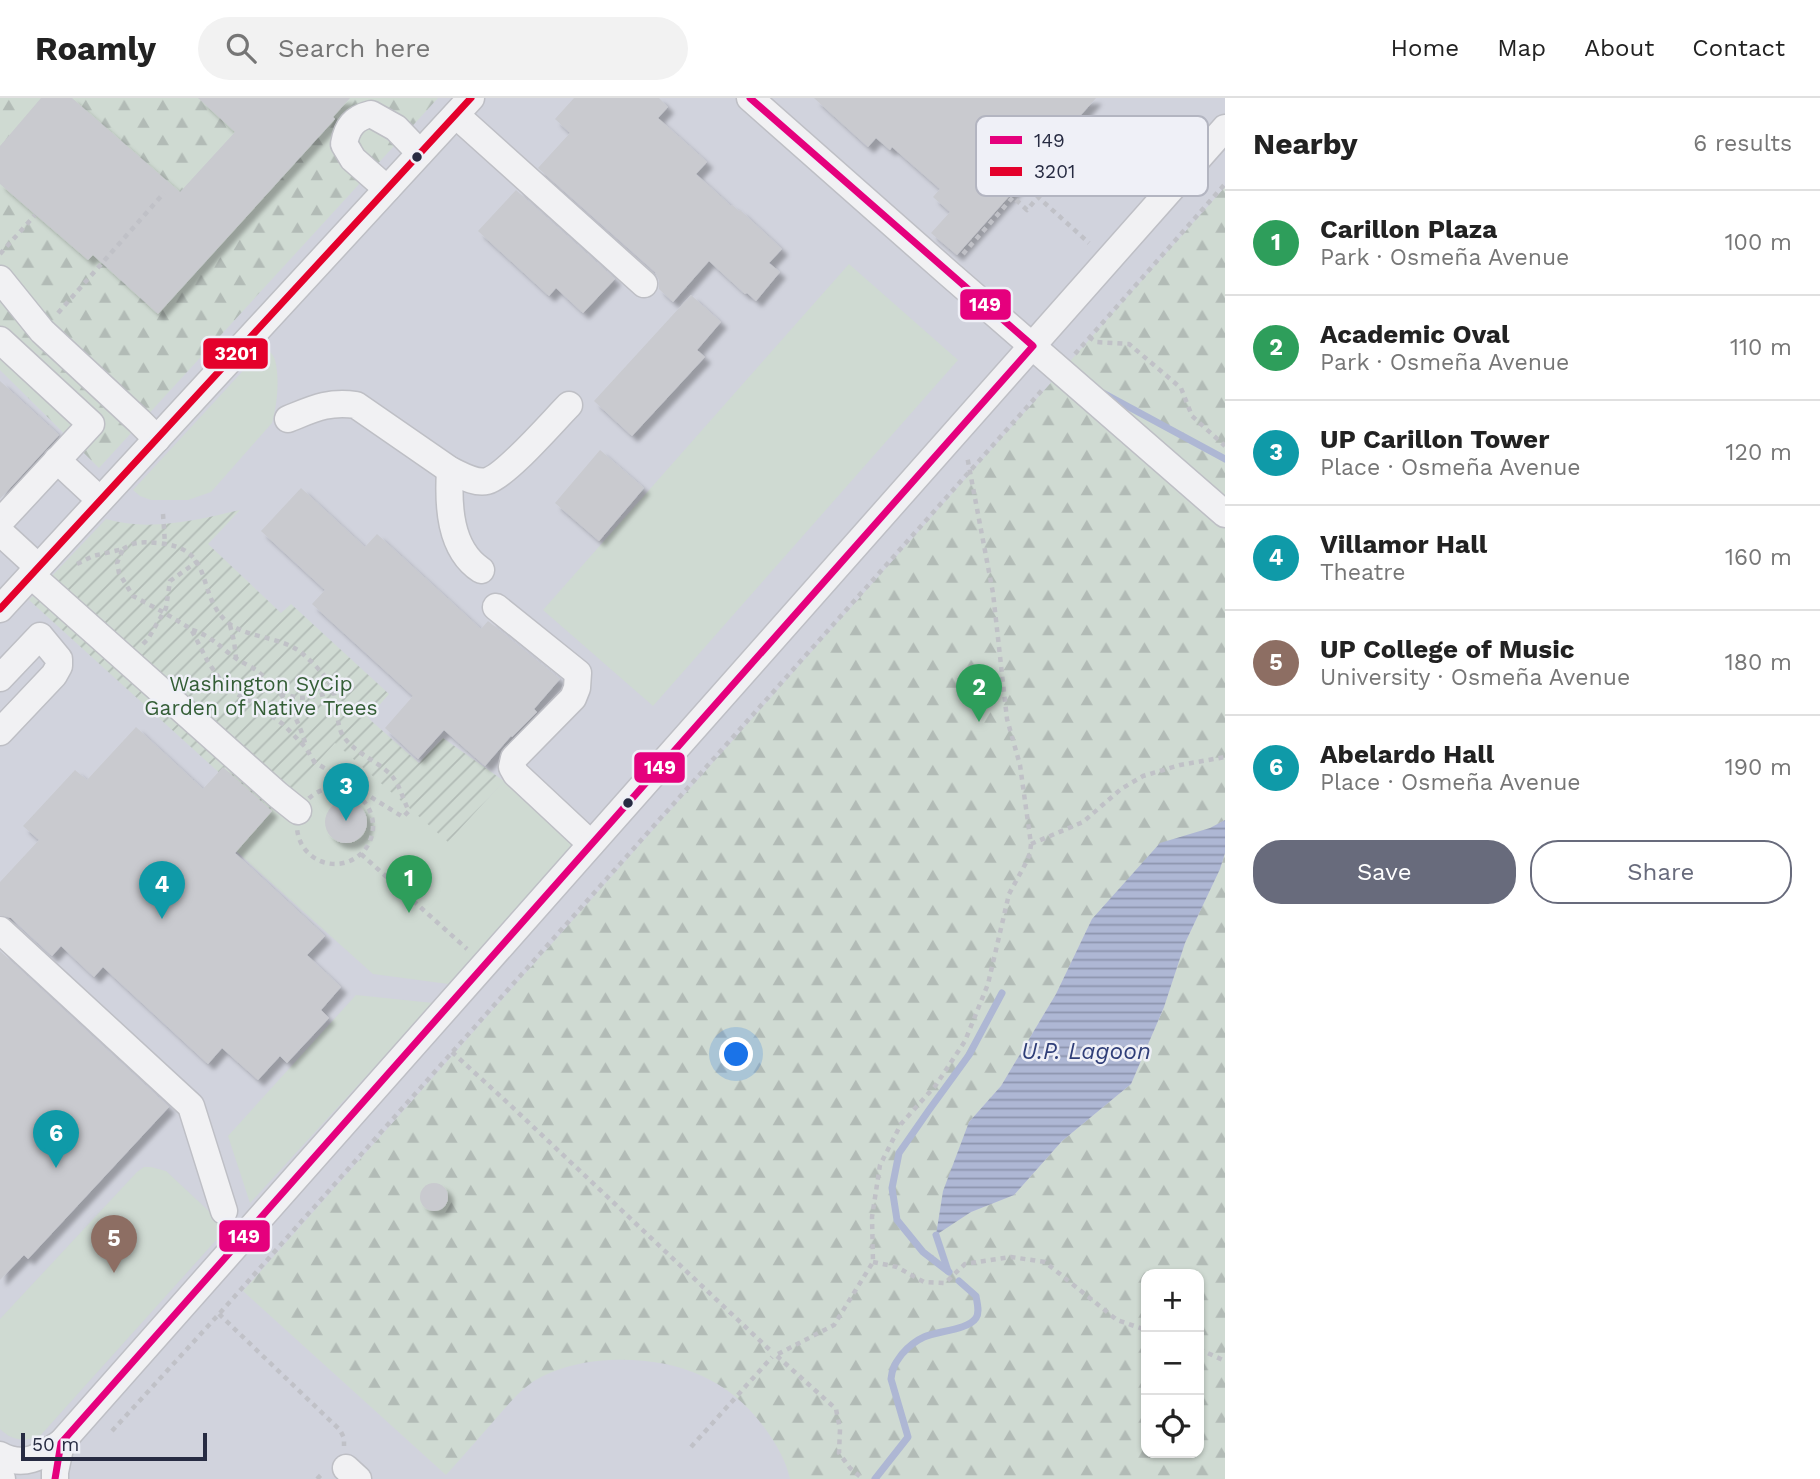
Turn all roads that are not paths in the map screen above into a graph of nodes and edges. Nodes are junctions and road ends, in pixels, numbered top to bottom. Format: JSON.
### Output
{"nodes":[{"id":1,"x":750,"y":98,"type":"edge"},
{"id":2,"x":464,"y":106,"type":"edge"},
{"id":3,"x":1225,"y":128,"type":"edge"},
{"id":4,"x":1208,"y":147,"type":"edge"},
{"id":5,"x":421,"y":153,"type":"junction"},
{"id":6,"x":387,"y":189,"type":"junction"},
{"id":7,"x":1165,"y":196,"type":"edge"},
{"id":8,"x":0,"y":279,"type":"edge"},
{"id":9,"x":644,"y":284,"type":"dead end"},
{"id":10,"x":0,"y":340,"type":"edge"},
{"id":11,"x":1033,"y":346,"type":"junction"},
{"id":12,"x":569,"y":405,"type":"dead end"},
{"id":13,"x":288,"y":419,"type":"dead end"},
{"id":14,"x":157,"y":439,"type":"junction"},
{"id":15,"x":57,"y":460,"type":"junction"},
{"id":16,"x":450,"y":470,"type":"junction"},
{"id":17,"x":100,"y":500,"type":"junction"},
{"id":18,"x":1225,"y":514,"type":"edge"},
{"id":19,"x":0,"y":522,"type":"edge"},
{"id":20,"x":0,"y":532,"type":"edge"},
{"id":21,"x":481,"y":570,"type":"dead end"},
{"id":22,"x":38,"y":576,"type":"junction"},
{"id":23,"x":496,"y":607,"type":"dead end"},
{"id":24,"x":0,"y":609,"type":"edge"},
{"id":25,"x":0,"y":678,"type":"edge"},
{"id":26,"x":0,"y":732,"type":"edge"},
{"id":27,"x":298,"y":811,"type":"road end"},
{"id":28,"x":591,"y":844,"type":"junction"},
{"id":29,"x":0,"y":930,"type":"edge"},
{"id":30,"x":224,"y":1211,"type":"dead end"},
{"id":31,"x":61,"y":1443,"type":"junction"},
{"id":32,"x":0,"y":1455,"type":"edge"},
{"id":33,"x":55,"y":1479,"type":"edge"}],
"edges":[{"from":1,"to":11,"type":"street"},
{"from":2,"to":5,"type":"street"},
{"from":2,"to":9,"type":"street"},
{"from":3,"to":4,"type":"street"},
{"from":5,"to":6,"type":"street"},
{"from":5,"to":6,"type":"street"},
{"from":6,"to":14,"type":"street"},
{"from":7,"to":11,"type":"street"},
{"from":8,"to":14,"type":"street"},
{"from":10,"to":15,"type":"street"},
{"from":11,"to":18,"type":"street"},
{"from":11,"to":28,"type":"street"},
{"from":12,"to":16,"type":"street"},
{"from":13,"to":16,"type":"street"},
{"from":14,"to":17,"type":"street"},
{"from":15,"to":17,"type":"street"},
{"from":15,"to":19,"type":"street"},
{"from":16,"to":21,"type":"street"},
{"from":17,"to":22,"type":"street"},
{"from":20,"to":22,"type":"street"},
{"from":22,"to":24,"type":"street"},
{"from":22,"to":27,"type":"street"},
{"from":23,"to":28,"type":"street"},
{"from":25,"to":26,"type":"street"},
{"from":28,"to":31,"type":"street"},
{"from":29,"to":30,"type":"street"},
{"from":31,"to":32,"type":"street"},
{"from":31,"to":33,"type":"street"}]}
